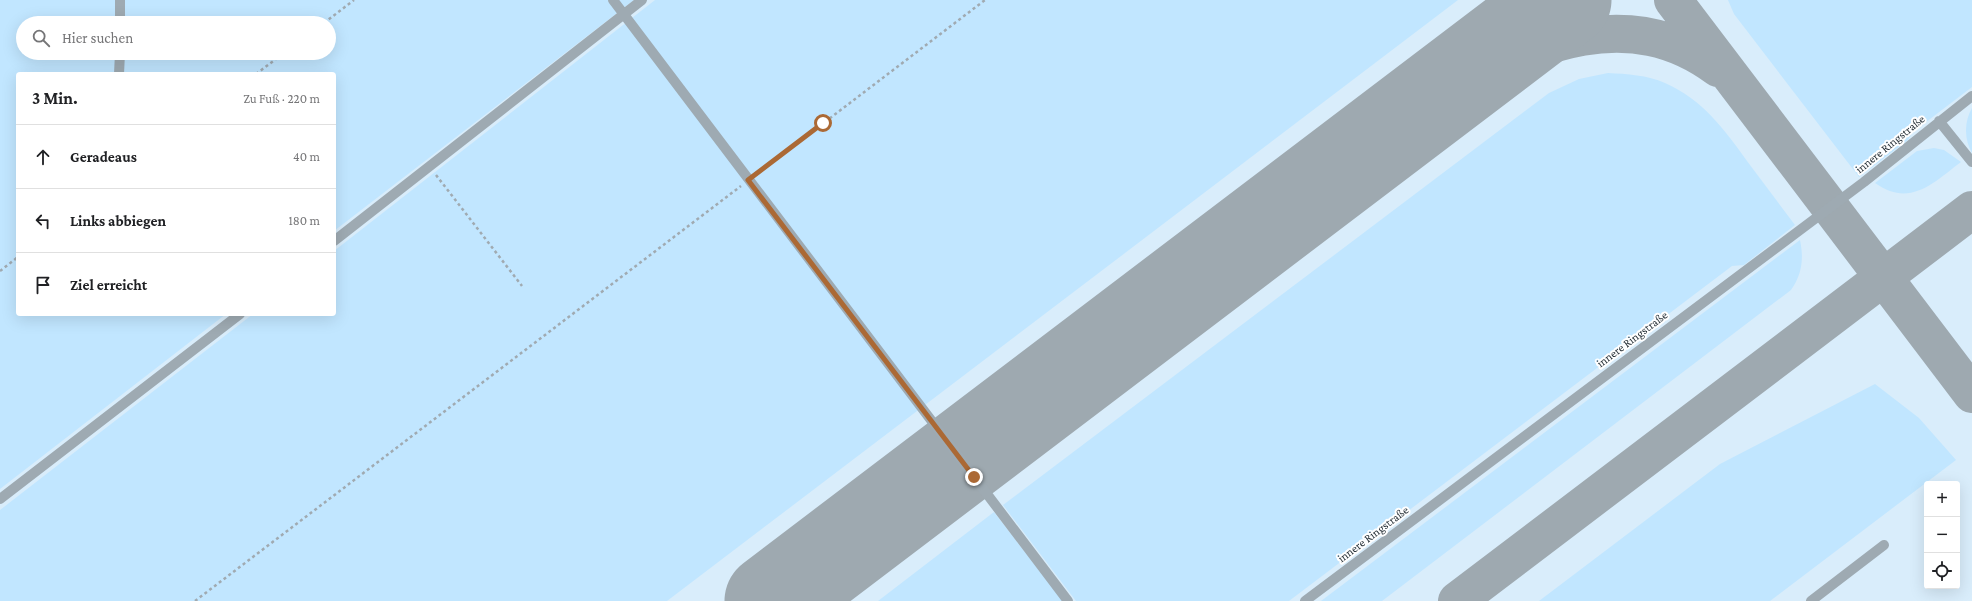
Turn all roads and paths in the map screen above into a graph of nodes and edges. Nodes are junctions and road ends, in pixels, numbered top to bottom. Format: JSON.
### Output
{"nodes":[{"id":1,"x":120,"y":0,"type":"edge"},
{"id":2,"x":354,"y":0,"type":"edge"},
{"id":3,"x":613,"y":0,"type":"edge"},
{"id":4,"x":642,"y":0,"type":"edge"},
{"id":5,"x":985,"y":0,"type":"edge"},
{"id":6,"x":624,"y":14,"type":"junction"},
{"id":7,"x":120,"y":16,"type":"edge"},
{"id":8,"x":333,"y":16,"type":"edge"},
{"id":9,"x":120,"y":60,"type":"edge"},
{"id":10,"x":275,"y":60,"type":"edge"},
{"id":11,"x":119,"y":72,"type":"edge"},
{"id":12,"x":259,"y":72,"type":"edge"},
{"id":13,"x":1972,"y":96,"type":"edge"},
{"id":14,"x":1939,"y":121,"type":"junction"},
{"id":15,"x":1972,"y":162,"type":"edge"},
{"id":16,"x":430,"y":167,"type":"junction"},
{"id":17,"x":748,"y":180,"type":"junction"},
{"id":18,"x":336,"y":239,"type":"edge"},
{"id":19,"x":16,"y":259,"type":"edge"},
{"id":20,"x":0,"y":271,"type":"edge"},
{"id":21,"x":522,"y":286,"type":"dead end"},
{"id":22,"x":237,"y":316,"type":"edge"},
{"id":23,"x":0,"y":499,"type":"edge"},
{"id":24,"x":1884,"y":545,"type":"dead end"},
{"id":25,"x":195,"y":601,"type":"edge"},
{"id":26,"x":1068,"y":601,"type":"edge"},
{"id":27,"x":1305,"y":601,"type":"edge"},
{"id":28,"x":1811,"y":601,"type":"edge"}],
"edges":[{"from":1,"to":7,"type":"lane"},
{"from":2,"to":8,"type":"path"},
{"from":3,"to":6,"type":"lane"},
{"from":4,"to":6,"type":"lane"},
{"from":5,"to":17,"type":"path"},
{"from":6,"to":16,"type":"lane"},
{"from":6,"to":17,"type":"lane"},
{"from":9,"to":11,"type":"lane"},
{"from":10,"to":12,"type":"path"},
{"from":13,"to":14,"type":"lane","name":"innere Ringstraße"},
{"from":14,"to":15,"type":"lane"},
{"from":14,"to":27,"type":"lane","name":"innere Ringstraße"},
{"from":16,"to":18,"type":"lane"},
{"from":16,"to":21,"type":"path"},
{"from":17,"to":25,"type":"path"},
{"from":17,"to":26,"type":"lane"},
{"from":19,"to":20,"type":"path"},
{"from":22,"to":23,"type":"lane"},
{"from":24,"to":28,"type":"lane"}]}
